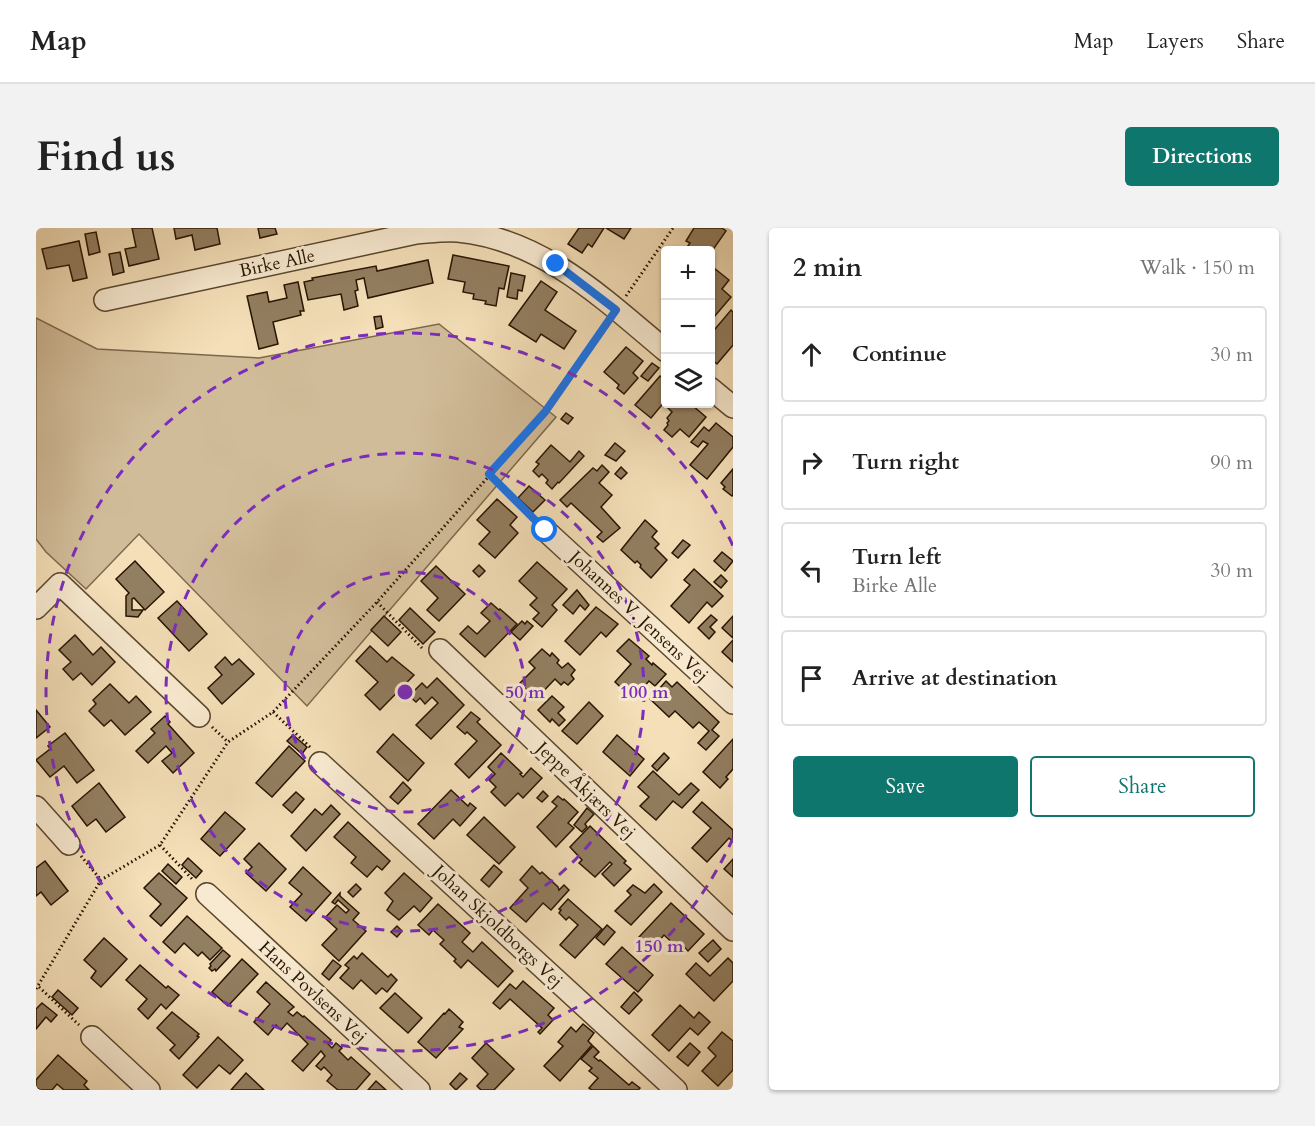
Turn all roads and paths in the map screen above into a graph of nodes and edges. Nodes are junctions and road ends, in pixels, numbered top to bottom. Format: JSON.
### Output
{"nodes":[{"id":1,"x":673,"y":228,"type":"edge"},
{"id":2,"x":105,"y":300,"type":"dead end"},
{"id":3,"x":616,"y":310,"type":"junction"},
{"id":4,"x":661,"y":347,"type":"edge"},
{"id":5,"x":715,"y":391,"type":"edge"},
{"id":6,"x":733,"y":407,"type":"edge"},
{"id":7,"x":489,"y":474,"type":"junction"},
{"id":8,"x":545,"y":530,"type":"joint"},
{"id":9,"x":377,"y":602,"type":"junction"},
{"id":10,"x":36,"y":608,"type":"edge"},
{"id":11,"x":440,"y":650,"type":"joint"},
{"id":12,"x":733,"y":703,"type":"edge"},
{"id":13,"x":273,"y":712,"type":"junction"},
{"id":14,"x":199,"y":716,"type":"dead end"},
{"id":15,"x":320,"y":763,"type":"joint"},
{"id":16,"x":36,"y":807,"type":"edge"},
{"id":17,"x":69,"y":844,"type":"joint"},
{"id":18,"x":160,"y":846,"type":"junction"},
{"id":19,"x":101,"y":880,"type":"junction"},
{"id":20,"x":207,"y":894,"type":"joint"},
{"id":21,"x":733,"y":930,"type":"edge"},
{"id":22,"x":37,"y":988,"type":"edge"},
{"id":23,"x":92,"y":1037,"type":"joint"},
{"id":24,"x":149,"y":1090,"type":"edge"},
{"id":25,"x":419,"y":1090,"type":"edge"},
{"id":26,"x":676,"y":1090,"type":"edge"}],
"edges":[{"from":1,"to":3,"type":"path"},
{"from":2,"to":3,"type":"street","name":"Birke Alle"},
{"from":3,"to":4,"type":"street","name":"Birke Alle"},
{"from":3,"to":7,"type":"path"},
{"from":5,"to":6,"type":"street"},
{"from":7,"to":8,"type":"path"},
{"from":7,"to":9,"type":"path"},
{"from":8,"to":12,"type":"street","name":"Johannes V. Jensens Vej"},
{"from":9,"to":11,"type":"path"},
{"from":9,"to":13,"type":"path"},
{"from":10,"to":14,"type":"street"},
{"from":11,"to":21,"type":"street","name":"Jeppe Åkjærs Vej"},
{"from":13,"to":15,"type":"path"},
{"from":13,"to":18,"type":"path"},
{"from":15,"to":26,"type":"street","name":"Johan Skjoldborgs Vej"},
{"from":16,"to":17,"type":"street"},
{"from":17,"to":19,"type":"path"},
{"from":18,"to":19,"type":"path"},
{"from":18,"to":20,"type":"path"},
{"from":19,"to":22,"type":"path"},
{"from":20,"to":25,"type":"street","name":"Hans Povlsens Vej"},
{"from":22,"to":23,"type":"path"},
{"from":23,"to":24,"type":"street"}]}
